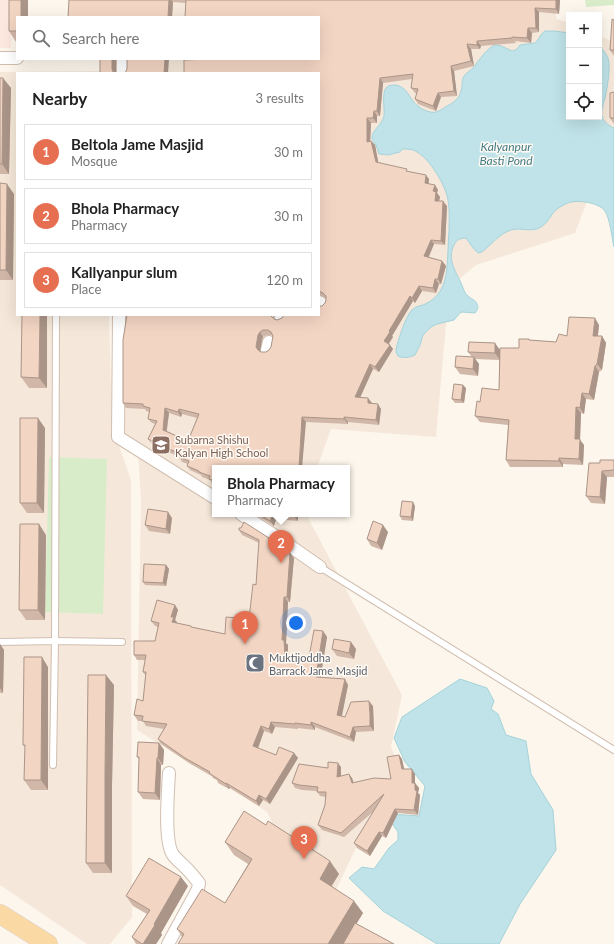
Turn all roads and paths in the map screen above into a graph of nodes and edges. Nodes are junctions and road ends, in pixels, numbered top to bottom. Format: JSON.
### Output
{"nodes":[{"id":1,"x":0,"y":58,"type":"edge"},
{"id":2,"x":16,"y":58,"type":"edge"},
{"id":3,"x":123,"y":60,"type":"edge"},
{"id":4,"x":123,"y":72,"type":"edge"},
{"id":5,"x":56,"y":316,"type":"edge"},
{"id":6,"x":120,"y":316,"type":"edge"},
{"id":7,"x":212,"y":496,"type":"edge"},
{"id":8,"x":246,"y":517,"type":"edge"},
{"id":9,"x":320,"y":567,"type":"joint"},
{"id":10,"x":56,"y":641,"type":"junction"},
{"id":11,"x":0,"y":642,"type":"edge"},
{"id":12,"x":122,"y":642,"type":"dead end"},
{"id":13,"x":614,"y":750,"type":"edge"},
{"id":14,"x":53,"y":765,"type":"dead end"},
{"id":15,"x":169,"y":773,"type":"dead end"},
{"id":16,"x":0,"y":914,"type":"edge"},
{"id":17,"x":48,"y":944,"type":"edge"},
{"id":18,"x":168,"y":944,"type":"edge"}],
"edges":[{"from":1,"to":2,"type":"street"},
{"from":3,"to":4,"type":"street"},
{"from":5,"to":10,"type":"lane"},
{"from":6,"to":7,"type":"street"},
{"from":8,"to":9,"type":"street"},
{"from":9,"to":13,"type":"lane"},
{"from":10,"to":11,"type":"lane"},
{"from":10,"to":12,"type":"lane"},
{"from":10,"to":14,"type":"lane"},
{"from":15,"to":18,"type":"street"},
{"from":16,"to":17,"type":"main road"}]}
